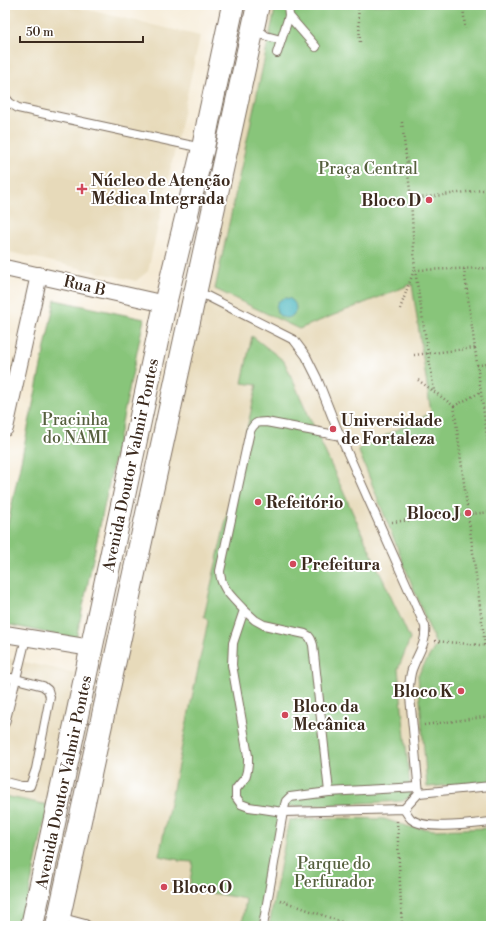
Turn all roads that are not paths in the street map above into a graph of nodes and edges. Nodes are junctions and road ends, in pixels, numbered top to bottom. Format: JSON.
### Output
{"nodes":[{"id":1,"x":234,"y":5,"type":"edge"},
{"id":2,"x":258,"y":5,"type":"edge"},
{"id":3,"x":288,"y":5,"type":"edge"},
{"id":4,"x":289,"y":16,"type":"junction"},
{"id":5,"x":253,"y":26,"type":"junction"},
{"id":6,"x":281,"y":40,"type":"junction"},
{"id":7,"x":316,"y":47,"type":"dead end"},
{"id":8,"x":277,"y":53,"type":"dead end"},
{"id":9,"x":5,"y":97,"type":"edge"},
{"id":10,"x":203,"y":148,"type":"junction"},
{"id":11,"x":5,"y":268,"type":"edge"},
{"id":12,"x":38,"y":275,"type":"junction"},
{"id":13,"x":196,"y":290,"type":"junction"},
{"id":14,"x":165,"y":304,"type":"junction"},
{"id":15,"x":5,"y":428,"type":"edge"},
{"id":16,"x":341,"y":436,"type":"junction"},
{"id":17,"x":244,"y":610,"type":"junction"},
{"id":18,"x":5,"y":634,"type":"edge"},
{"id":19,"x":26,"y":638,"type":"junction"},
{"id":20,"x":91,"y":648,"type":"junction"},
{"id":21,"x":5,"y":677,"type":"edge"},
{"id":22,"x":16,"y":679,"type":"junction"},
{"id":23,"x":5,"y":723,"type":"edge"},
{"id":24,"x":5,"y":782,"type":"edge"},
{"id":25,"x":491,"y":786,"type":"edge"},
{"id":26,"x":418,"y":790,"type":"junction"},
{"id":27,"x":329,"y":792,"type":"junction"},
{"id":28,"x":400,"y":809,"type":"junction"},
{"id":29,"x":283,"y":812,"type":"junction"},
{"id":30,"x":491,"y":822,"type":"edge"},
{"id":31,"x":58,"y":922,"type":"edge"},
{"id":32,"x":32,"y":926,"type":"edge"},
{"id":33,"x":88,"y":926,"type":"edge"},
{"id":34,"x":264,"y":926,"type":"edge"}],
"edges":[{"from":1,"to":10,"type":"street","name":"Avenida Doutor Valmir Pontes"},
{"from":2,"to":5,"type":"street","name":"Avenida Doutor Valmir Pontes"},
{"from":3,"to":4,"type":"lane"},
{"from":4,"to":6,"type":"lane"},
{"from":4,"to":7,"type":"lane"},
{"from":5,"to":6,"type":"lane"},
{"from":5,"to":13,"type":"street","name":"Avenida Doutor Valmir Pontes"},
{"from":6,"to":8,"type":"lane"},
{"from":9,"to":10,"type":"lane"},
{"from":10,"to":14,"type":"street","name":"Avenida Doutor Valmir Pontes"},
{"from":11,"to":12,"type":"street","name":"Rua B"},
{"from":12,"to":14,"type":"street","name":"Rua B"},
{"from":12,"to":15,"type":"street"},
{"from":13,"to":16,"type":"lane"},
{"from":13,"to":31,"type":"street","name":"Avenida Doutor Valmir Pontes"},
{"from":14,"to":20,"type":"street","name":"Avenida Doutor Valmir Pontes"},
{"from":16,"to":17,"type":"lane"},
{"from":16,"to":26,"type":"lane"},
{"from":17,"to":27,"type":"lane"},
{"from":17,"to":29,"type":"lane"},
{"from":18,"to":19,"type":"street"},
{"from":19,"to":20,"type":"street"},
{"from":19,"to":22,"type":"lane"},
{"from":20,"to":32,"type":"street","name":"Avenida Doutor Valmir Pontes"},
{"from":21,"to":22,"type":"lane"},
{"from":22,"to":23,"type":"lane"},
{"from":22,"to":24,"type":"lane"},
{"from":25,"to":26,"type":"lane"},
{"from":26,"to":27,"type":"lane"},
{"from":26,"to":28,"type":"lane"},
{"from":27,"to":29,"type":"lane"},
{"from":28,"to":29,"type":"lane"},
{"from":28,"to":30,"type":"lane"},
{"from":29,"to":34,"type":"lane"},
{"from":31,"to":33,"type":"lane"}]}
